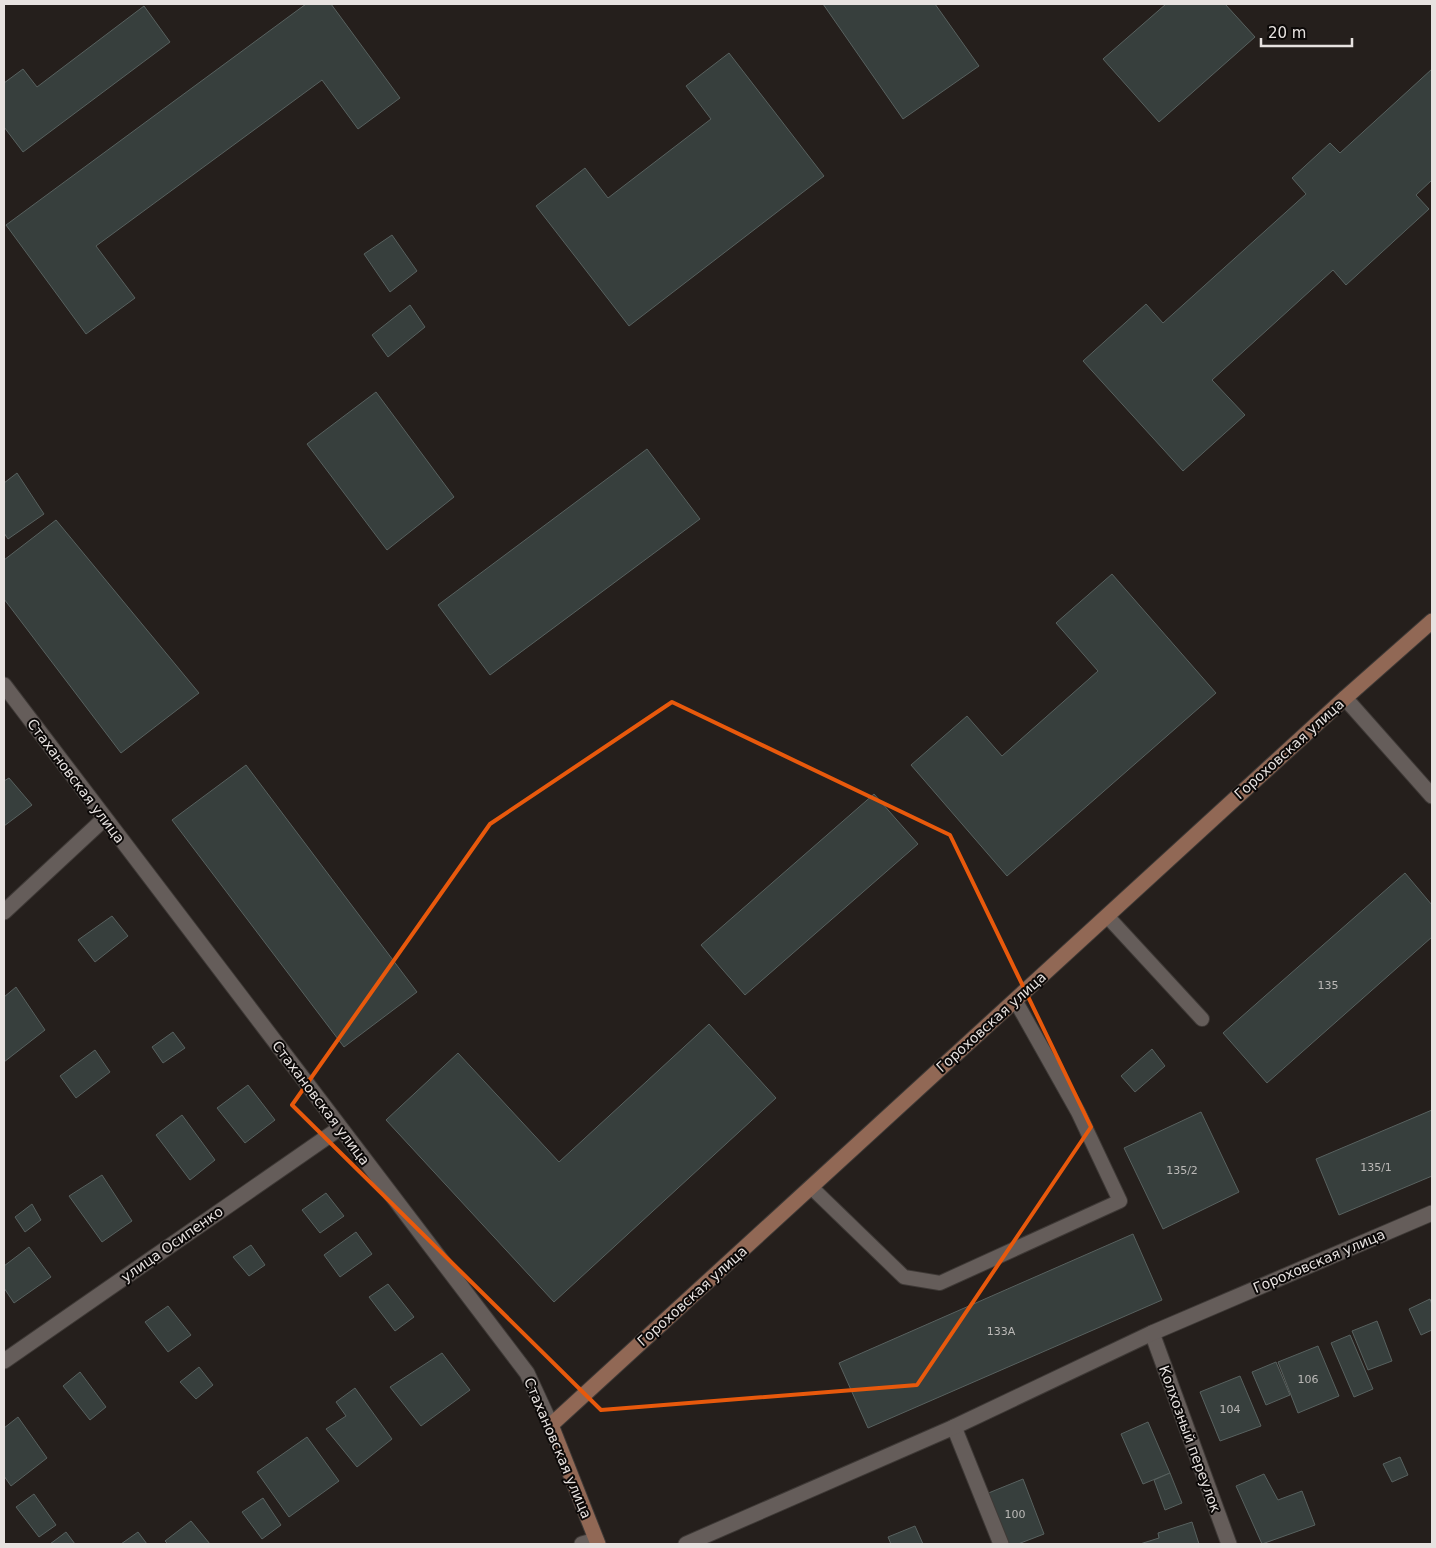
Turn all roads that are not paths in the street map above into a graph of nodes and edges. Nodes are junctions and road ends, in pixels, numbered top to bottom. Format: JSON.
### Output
{"nodes":[{"id":1,"x":1432,"y":621,"type":"edge"},
{"id":2,"x":4,"y":685,"type":"edge"},
{"id":3,"x":1344,"y":698,"type":"junction"},
{"id":4,"x":1432,"y":796,"type":"edge"},
{"id":5,"x":104,"y":819,"type":"junction"},
{"id":6,"x":4,"y":912,"type":"edge"},
{"id":7,"x":1107,"y":916,"type":"junction"},
{"id":8,"x":1015,"y":1000,"type":"junction"},
{"id":9,"x":1202,"y":1019,"type":"dead end"},
{"id":10,"x":340,"y":1128,"type":"junction"},
{"id":11,"x":811,"y":1187,"type":"junction"},
{"id":12,"x":1432,"y":1212,"type":"edge"},
{"id":13,"x":1152,"y":1333,"type":"junction"},
{"id":14,"x":4,"y":1361,"type":"edge"},
{"id":15,"x":551,"y":1425,"type":"junction"},
{"id":16,"x":954,"y":1427,"type":"junction"},
{"id":17,"x":592,"y":1543,"type":"edge"},
{"id":18,"x":686,"y":1544,"type":"edge"},
{"id":19,"x":1002,"y":1544,"type":"edge"},
{"id":20,"x":1229,"y":1544,"type":"edge"}],
"edges":[{"from":1,"to":3,"type":"street","name":"Гороховская улица"},
{"from":2,"to":5,"type":"street","name":"Стахановская улица"},
{"from":3,"to":4,"type":"street"},
{"from":3,"to":7,"type":"street","name":"Гороховская улица"},
{"from":5,"to":6,"type":"street"},
{"from":5,"to":10,"type":"street","name":"Стахановская улица"},
{"from":7,"to":8,"type":"street","name":"Гороховская улица"},
{"from":7,"to":9,"type":"lane"},
{"from":8,"to":11,"type":"street","name":"Гороховская улица"},
{"from":8,"to":11,"type":"lane"},
{"from":10,"to":14,"type":"street","name":"улица Осипенко"},
{"from":10,"to":15,"type":"street","name":"Стахановская улица"},
{"from":11,"to":15,"type":"street","name":"Гороховская улица"},
{"from":12,"to":13,"type":"street","name":"Гороховская улица"},
{"from":13,"to":16,"type":"street","name":"Гороховская улица"},
{"from":13,"to":20,"type":"street","name":"Колхозный переулок"},
{"from":15,"to":17,"type":"street","name":"Стахановская улица"},
{"from":16,"to":18,"type":"street","name":"Гороховская улица"},
{"from":16,"to":19,"type":"street"}]}
